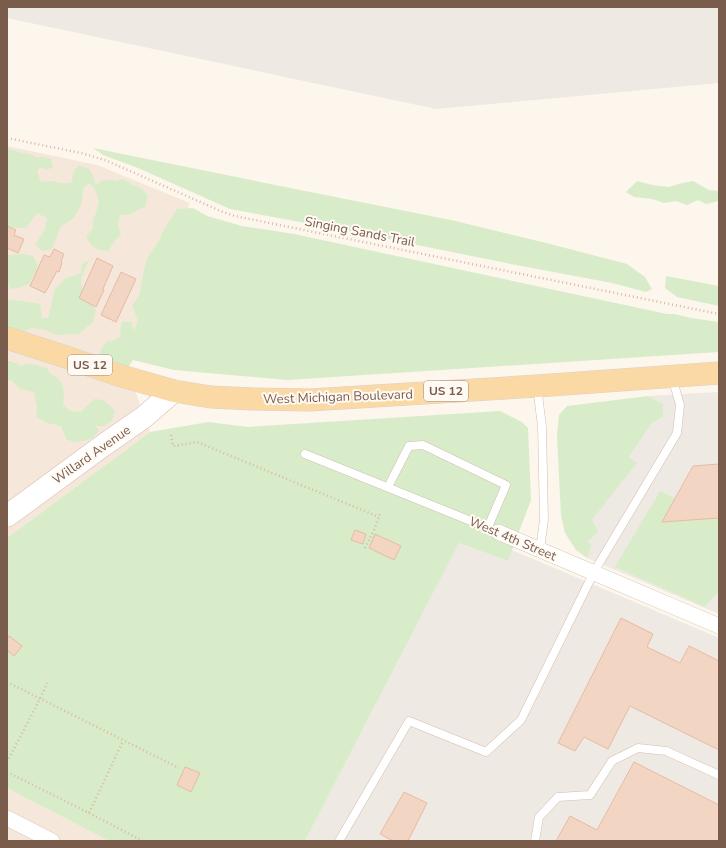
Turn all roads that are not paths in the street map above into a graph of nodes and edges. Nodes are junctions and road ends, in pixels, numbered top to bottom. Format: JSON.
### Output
{"nodes":[{"id":1,"x":7,"y":338,"type":"edge"},
{"id":2,"x":719,"y":373,"type":"edge"},
{"id":3,"x":672,"y":377,"type":"junction"},
{"id":4,"x":537,"y":386,"type":"junction"},
{"id":5,"x":174,"y":391,"type":"junction"},
{"id":6,"x":305,"y":454,"type":"dead end"},
{"id":7,"x":388,"y":487,"type":"junction"},
{"id":8,"x":7,"y":516,"type":"edge"},
{"id":9,"x":493,"y":529,"type":"junction"},
{"id":10,"x":540,"y":549,"type":"junction"},
{"id":11,"x":594,"y":572,"type":"junction"},
{"id":12,"x":719,"y":626,"type":"edge"},
{"id":13,"x":719,"y":775,"type":"edge"},
{"id":14,"x":7,"y":818,"type":"edge"},
{"id":15,"x":52,"y":841,"type":"edge"},
{"id":16,"x":338,"y":841,"type":"edge"},
{"id":17,"x":535,"y":841,"type":"edge"}],
"edges":[{"from":1,"to":5,"type":"main road","number":"US 12"},
{"from":2,"to":3,"type":"main road","name":"West Michigan Boulevard","number":"US 12"},
{"from":3,"to":4,"type":"main road","name":"West Michigan Boulevard","number":"US 12"},
{"from":3,"to":11,"type":"lane"},
{"from":4,"to":5,"type":"main road","name":"West Michigan Boulevard","number":"US 12"},
{"from":4,"to":10,"type":"lane"},
{"from":5,"to":8,"type":"street","name":"Willard Avenue"},
{"from":6,"to":7,"type":"lane","name":"West 4th Street"},
{"from":7,"to":9,"type":"lane","name":"West 4th Street"},
{"from":7,"to":9,"type":"lane"},
{"from":9,"to":10,"type":"street","name":"West 4th Street"},
{"from":10,"to":11,"type":"street","name":"West 4th Street"},
{"from":11,"to":12,"type":"street","name":"West 4th Street"},
{"from":11,"to":16,"type":"lane"},
{"from":13,"to":17,"type":"lane"},
{"from":14,"to":15,"type":"street"}]}
